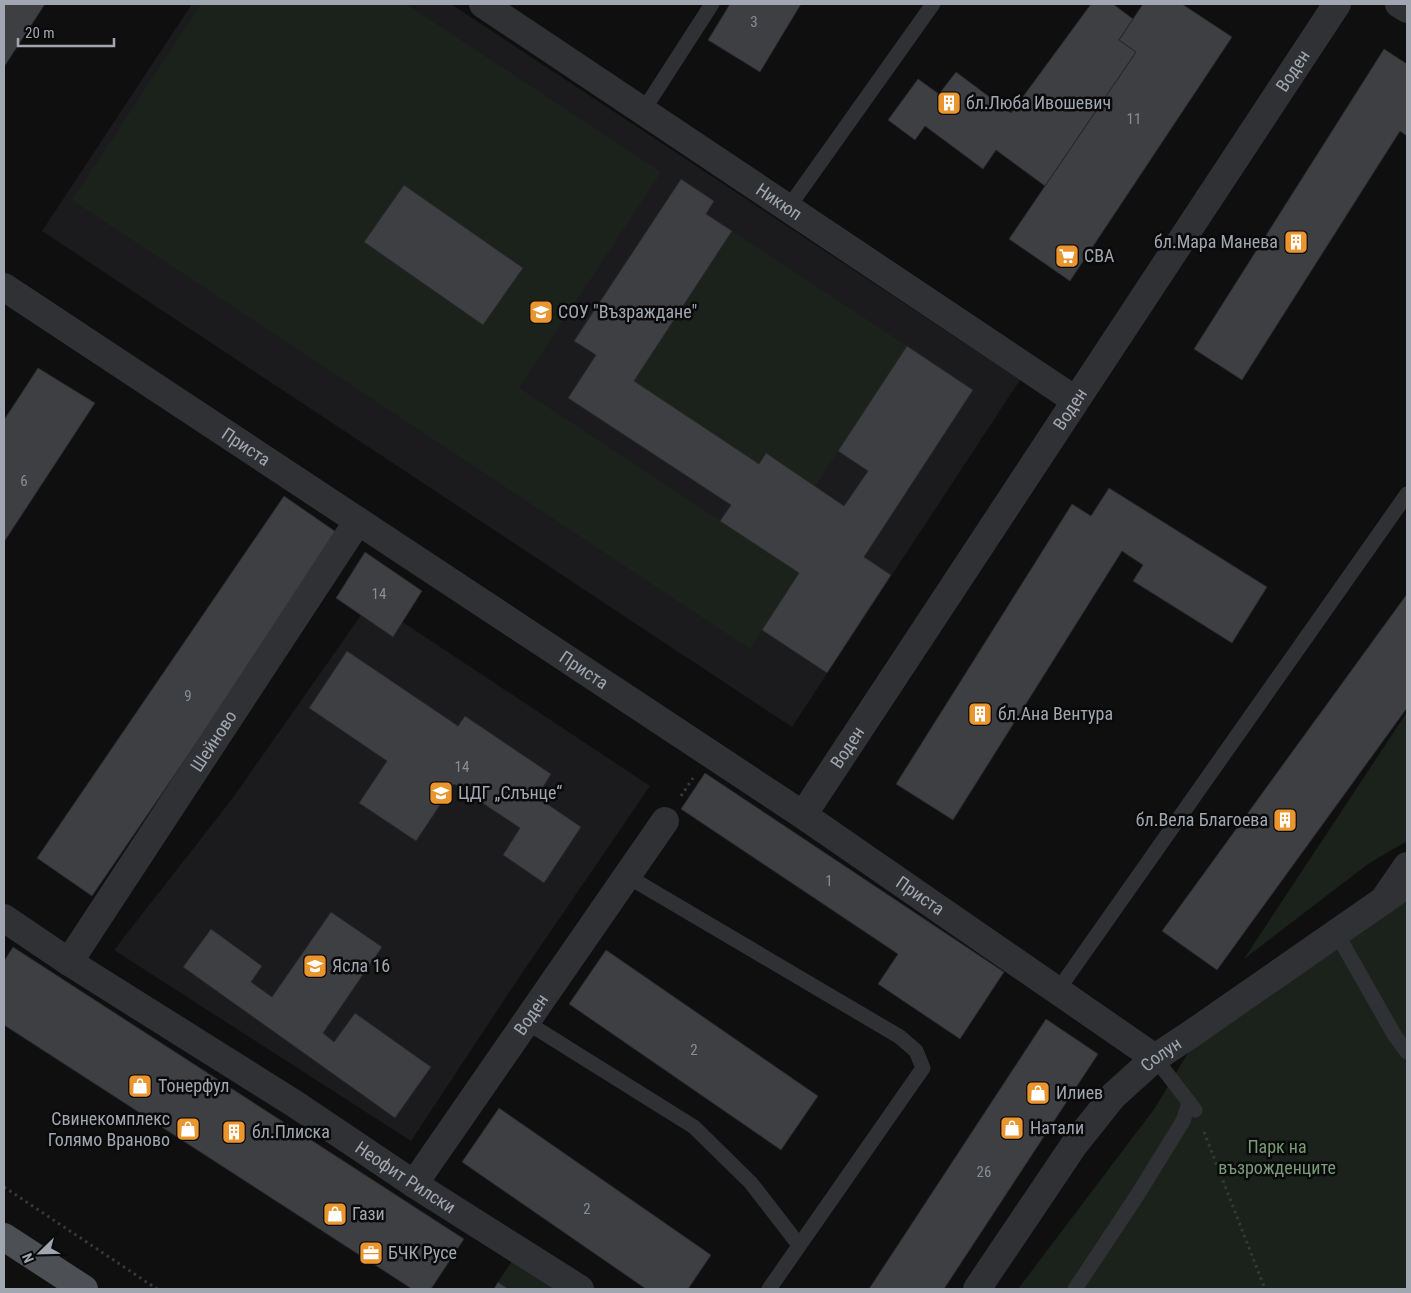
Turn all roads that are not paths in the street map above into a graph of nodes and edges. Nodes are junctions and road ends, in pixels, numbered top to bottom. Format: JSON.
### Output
{"nodes":[{"id":1,"x":483,"y":4,"type":"edge"},
{"id":2,"x":712,"y":4,"type":"edge"},
{"id":3,"x":933,"y":4,"type":"edge"},
{"id":4,"x":1337,"y":4,"type":"edge"},
{"id":5,"x":1399,"y":4,"type":"edge"},
{"id":6,"x":1407,"y":9,"type":"edge"},
{"id":7,"x":643,"y":111,"type":"junction"},
{"id":8,"x":788,"y":208,"type":"junction"},
{"id":9,"x":5,"y":290,"type":"edge"},
{"id":10,"x":1075,"y":400,"type":"junction"},
{"id":11,"x":1407,"y":494,"type":"edge"},
{"id":12,"x":358,"y":521,"type":"junction"},
{"id":13,"x":803,"y":815,"type":"junction"},
{"id":14,"x":665,"y":821,"type":"road end"},
{"id":15,"x":1407,"y":866,"type":"edge"},
{"id":16,"x":627,"y":876,"type":"junction"},
{"id":17,"x":1407,"y":884,"type":"edge"},
{"id":18,"x":1382,"y":902,"type":"junction"},
{"id":19,"x":4,"y":918,"type":"edge"},
{"id":20,"x":1337,"y":934,"type":"junction"},
{"id":21,"x":70,"y":962,"type":"junction"},
{"id":22,"x":1058,"y":990,"type":"junction"},
{"id":23,"x":526,"y":1022,"type":"junction"},
{"id":24,"x":1407,"y":1052,"type":"edge"},
{"id":25,"x":1155,"y":1058,"type":"junction"},
{"id":26,"x":414,"y":1184,"type":"junction"},
{"id":27,"x":4,"y":1237,"type":"edge"},
{"id":28,"x":799,"y":1245,"type":"junction"},
{"id":29,"x":84,"y":1289,"type":"edge"},
{"id":30,"x":580,"y":1289,"type":"edge"},
{"id":31,"x":769,"y":1289,"type":"edge"},
{"id":32,"x":976,"y":1289,"type":"edge"},
{"id":33,"x":1075,"y":1289,"type":"edge"}],
"edges":[{"from":1,"to":7,"type":"street","name":"Никюп"},
{"from":2,"to":7,"type":"lane"},
{"from":3,"to":8,"type":"lane"},
{"from":4,"to":10,"type":"street","name":"Воден"},
{"from":5,"to":6,"type":"street"},
{"from":7,"to":8,"type":"street","name":"Никюп"},
{"from":8,"to":10,"type":"street","name":"Никюп"},
{"from":9,"to":12,"type":"street","name":"Приста"},
{"from":10,"to":13,"type":"street","name":"Воден"},
{"from":11,"to":22,"type":"lane"},
{"from":12,"to":13,"type":"street","name":"Приста"},
{"from":12,"to":21,"type":"street","name":"Шейново"},
{"from":13,"to":22,"type":"street","name":"Приста"},
{"from":14,"to":16,"type":"street","name":"Воден"},
{"from":15,"to":18,"type":"street"},
{"from":16,"to":23,"type":"street","name":"Воден"},
{"from":16,"to":28,"type":"lane"},
{"from":17,"to":18,"type":"street","name":"Солун"},
{"from":18,"to":20,"type":"street","name":"Солун"},
{"from":19,"to":21,"type":"street","name":"Неофит Рилски"},
{"from":20,"to":24,"type":"lane"},
{"from":20,"to":25,"type":"street","name":"Солун"},
{"from":21,"to":26,"type":"street","name":"Неофит Рилски"},
{"from":22,"to":25,"type":"street","name":"Приста"},
{"from":23,"to":26,"type":"street","name":"Воден"},
{"from":23,"to":28,"type":"lane"},
{"from":25,"to":32,"type":"street","name":"Солун"},
{"from":25,"to":33,"type":"lane"},
{"from":26,"to":30,"type":"street","name":"Неофит Рилски"},
{"from":27,"to":29,"type":"main road"},
{"from":28,"to":31,"type":"lane"}]}
